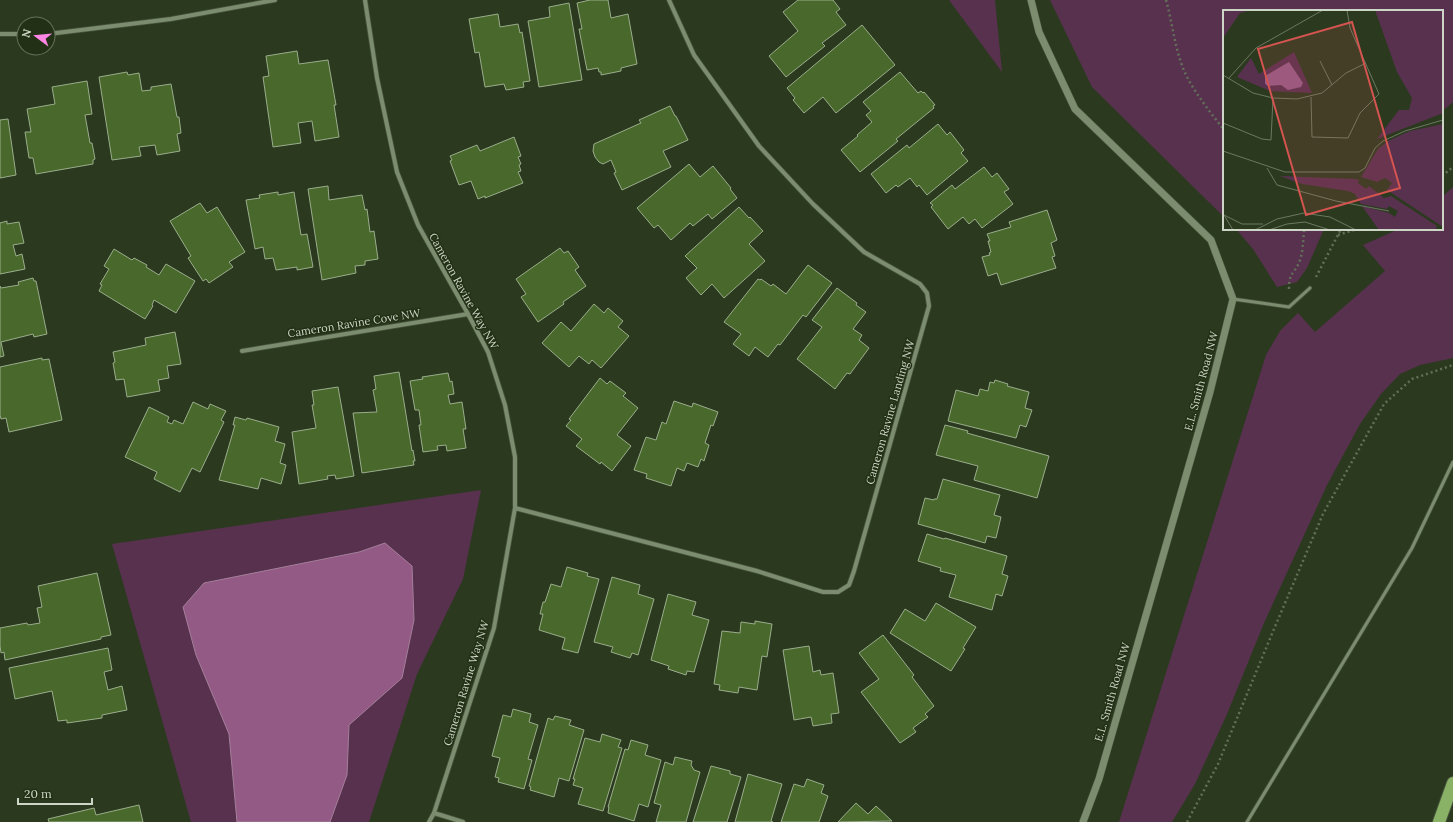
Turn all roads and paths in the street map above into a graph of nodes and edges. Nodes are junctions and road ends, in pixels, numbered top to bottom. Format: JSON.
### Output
{"nodes":[{"id":1,"x":275,"y":0,"type":"edge"},
{"id":2,"x":365,"y":0,"type":"edge"},
{"id":3,"x":669,"y":0,"type":"edge"},
{"id":4,"x":1031,"y":0,"type":"edge"},
{"id":5,"x":1166,"y":0,"type":"edge"},
{"id":6,"x":56,"y":33,"type":"edge"},
{"id":7,"x":0,"y":34,"type":"edge"},
{"id":8,"x":16,"y":34,"type":"edge"},
{"id":9,"x":1223,"y":129,"type":"edge"},
{"id":10,"x":1453,"y":167,"type":"edge"},
{"id":11,"x":1443,"y":175,"type":"edge"},
{"id":12,"x":1304,"y":230,"type":"edge"},
{"id":13,"x":1340,"y":230,"type":"edge"},
{"id":14,"x":1354,"y":230,"type":"edge"},
{"id":15,"x":1338,"y":235,"type":"junction"},
{"id":16,"x":1310,"y":288,"type":"joint"},
{"id":17,"x":1233,"y":299,"type":"junction"},
{"id":18,"x":1289,"y":307,"type":"junction"},
{"id":19,"x":468,"y":314,"type":"junction"},
{"id":20,"x":242,"y":351,"type":"dead end"},
{"id":21,"x":1453,"y":365,"type":"edge"},
{"id":22,"x":1453,"y":462,"type":"edge"},
{"id":23,"x":516,"y":508,"type":"junction"},
{"id":24,"x":1453,"y":783,"type":"edge"},
{"id":25,"x":434,"y":813,"type":"junction"},
{"id":26,"x":430,"y":822,"type":"edge"},
{"id":27,"x":463,"y":822,"type":"edge"},
{"id":28,"x":1083,"y":822,"type":"edge"},
{"id":29,"x":1187,"y":822,"type":"edge"},
{"id":30,"x":1247,"y":822,"type":"edge"},
{"id":31,"x":1440,"y":822,"type":"edge"}],
"edges":[{"from":1,"to":6,"type":"street"},
{"from":2,"to":19,"type":"street","name":"Cameron Ravine Way NW"},
{"from":3,"to":23,"type":"street","name":"Cameron Ravine Landing NW"},
{"from":4,"to":17,"type":"street"},
{"from":5,"to":9,"type":"path"},
{"from":7,"to":8,"type":"street"},
{"from":10,"to":11,"type":"path"},
{"from":12,"to":18,"type":"path"},
{"from":13,"to":15,"type":"path"},
{"from":14,"to":15,"type":"path"},
{"from":15,"to":16,"type":"path"},
{"from":16,"to":18,"type":"lane"},
{"from":17,"to":18,"type":"lane"},
{"from":17,"to":28,"type":"street","name":"E.L. Smith Road NW"},
{"from":19,"to":20,"type":"street","name":"Cameron Ravine Cove NW"},
{"from":19,"to":23,"type":"street","name":"Cameron Ravine Way NW"},
{"from":21,"to":29,"type":"path"},
{"from":22,"to":30,"type":"lane"},
{"from":23,"to":25,"type":"street","name":"Cameron Ravine Way NW"},
{"from":24,"to":31,"type":"highway"},
{"from":25,"to":26,"type":"street","name":"Cameron Ravine Way NW"},
{"from":25,"to":27,"type":"street"}]}
